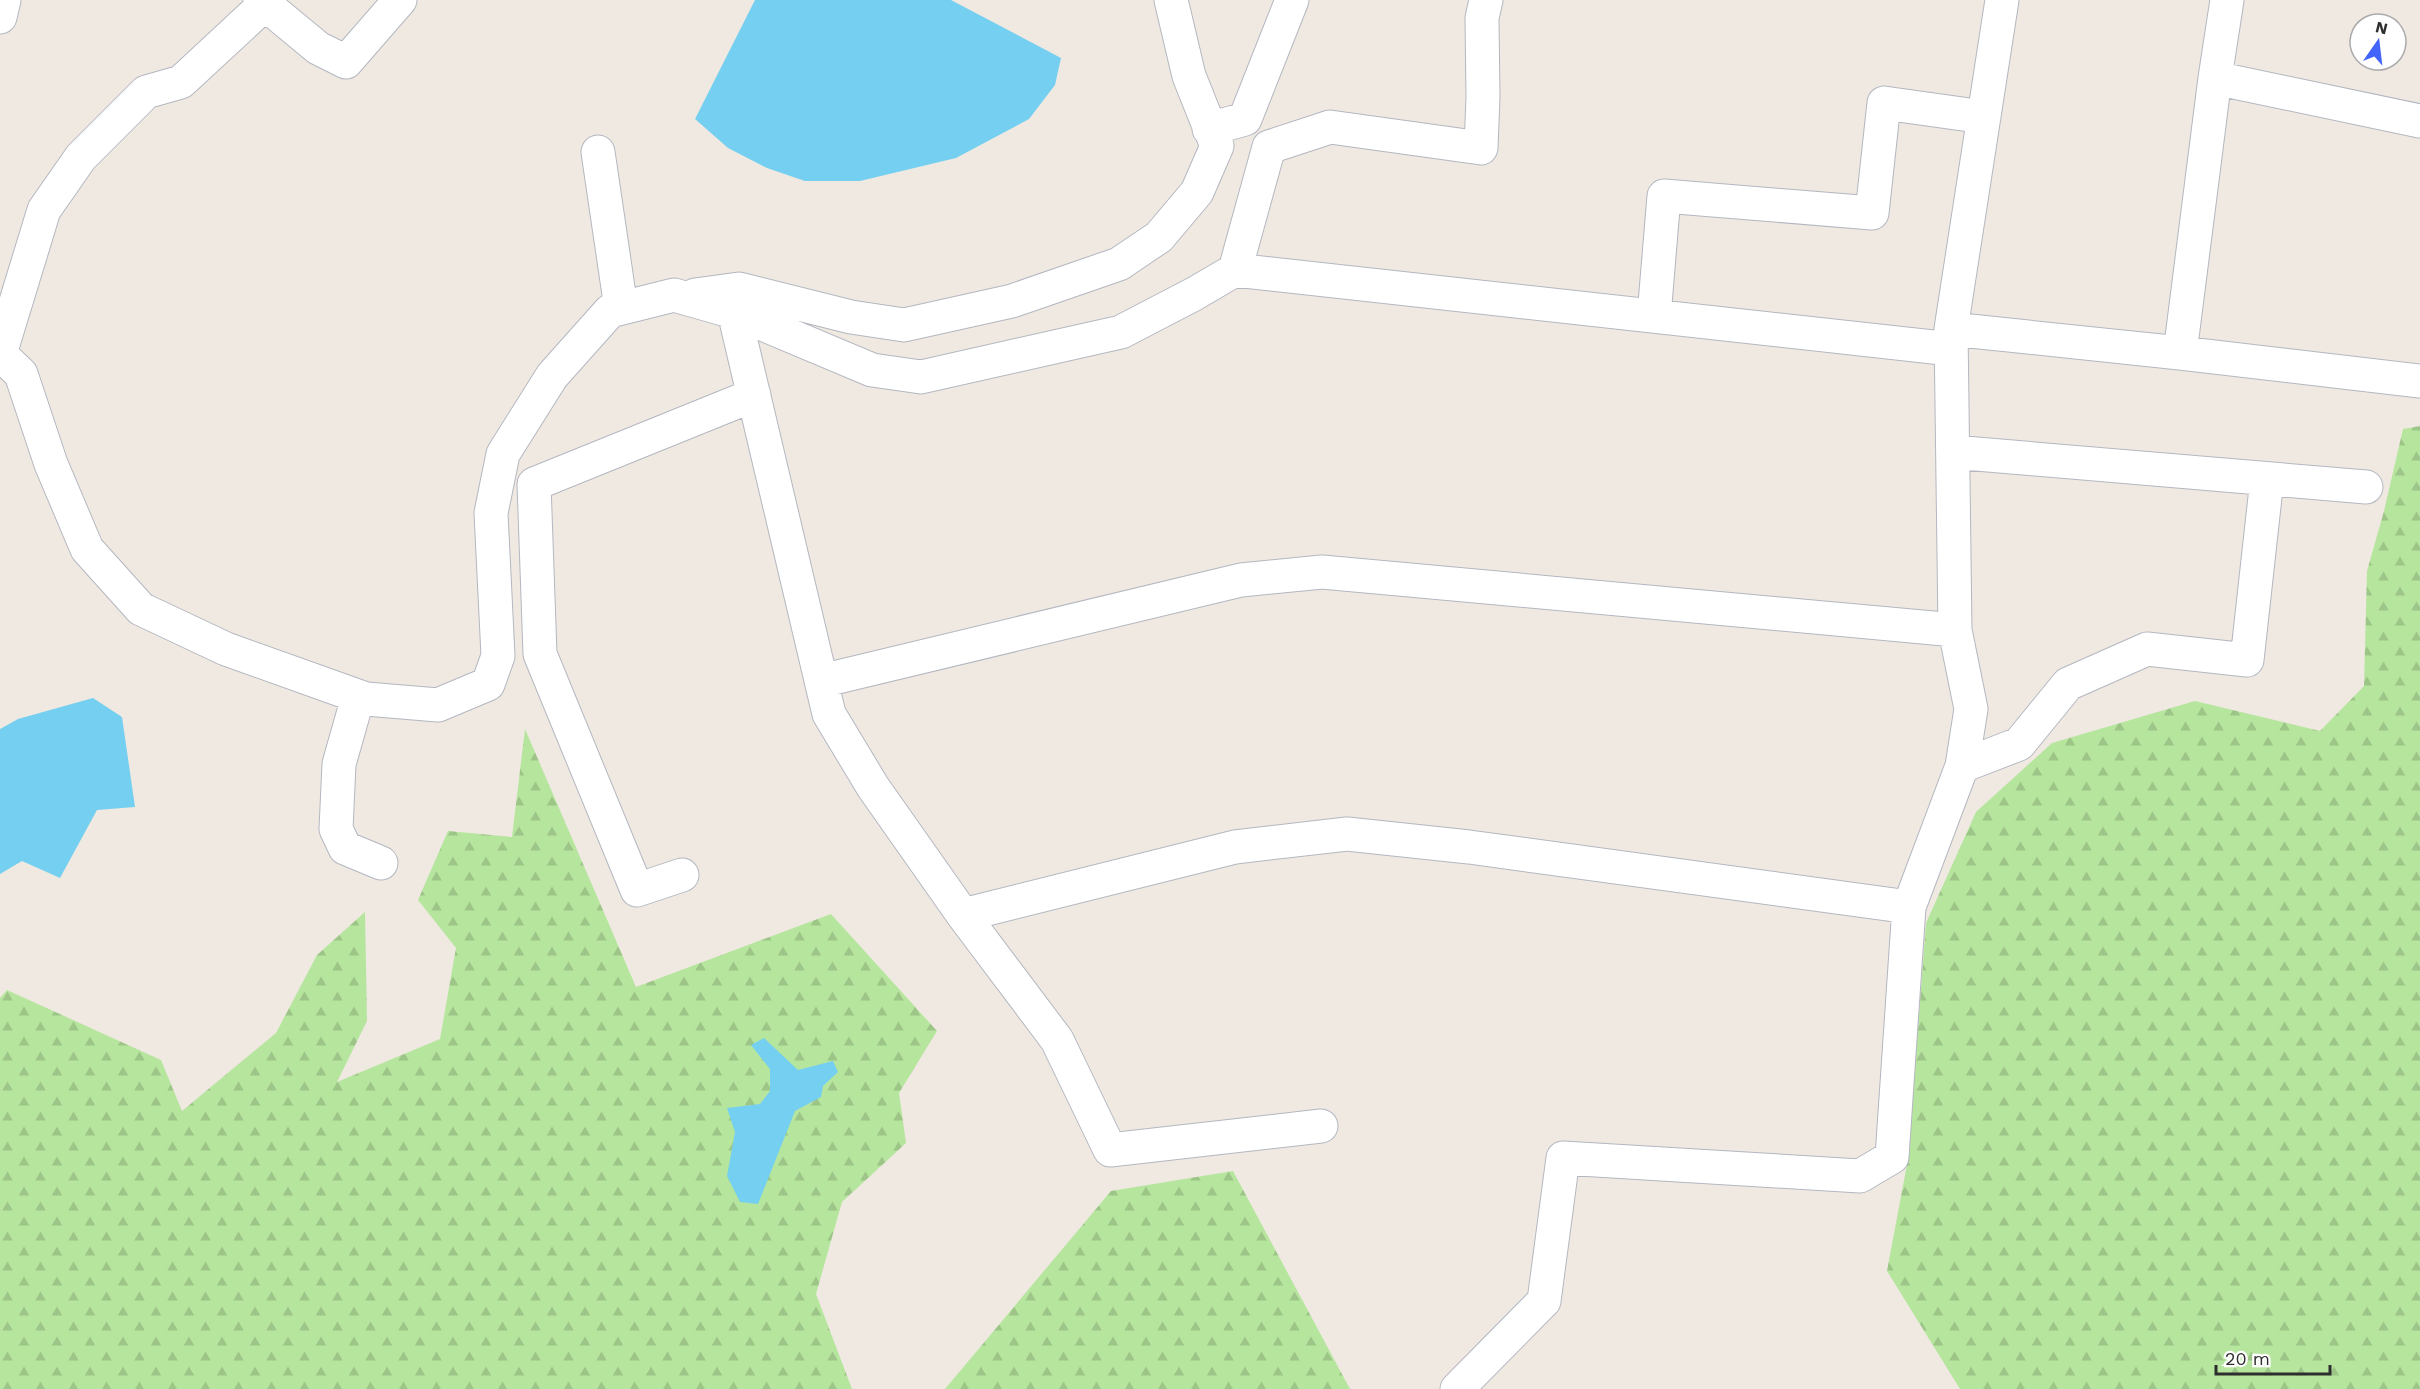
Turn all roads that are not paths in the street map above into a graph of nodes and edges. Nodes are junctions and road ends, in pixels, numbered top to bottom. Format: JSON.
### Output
{"nodes":[{"id":1,"x":4,"y":0,"type":"edge"},
{"id":2,"x":400,"y":0,"type":"edge"},
{"id":3,"x":1171,"y":0,"type":"edge"},
{"id":4,"x":1292,"y":0,"type":"edge"},
{"id":5,"x":1486,"y":0,"type":"edge"},
{"id":6,"x":2002,"y":0,"type":"edge"},
{"id":7,"x":2228,"y":0,"type":"edge"},
{"id":8,"x":262,"y":2,"type":"edge"},
{"id":9,"x":0,"y":17,"type":"edge"},
{"id":10,"x":2215,"y":78,"type":"junction"},
{"id":11,"x":1984,"y":117,"type":"junction"},
{"id":12,"x":2420,"y":121,"type":"edge"},
{"id":13,"x":1209,"y":129,"type":"junction"},
{"id":14,"x":598,"y":152,"type":"dead end"},
{"id":15,"x":1235,"y":270,"type":"junction"},
{"id":16,"x":681,"y":296,"type":"junction"},
{"id":17,"x":621,"y":308,"type":"junction"},
{"id":18,"x":734,"y":312,"type":"junction"},
{"id":19,"x":1654,"y":316,"type":"junction"},
{"id":20,"x":1951,"y":339,"type":"junction"},
{"id":21,"x":2180,"y":353,"type":"junction"},
{"id":22,"x":0,"y":354,"type":"edge"},
{"id":23,"x":2420,"y":381,"type":"edge"},
{"id":24,"x":754,"y":395,"type":"junction"},
{"id":25,"x":1953,"y":452,"type":"junction"},
{"id":26,"x":2267,"y":479,"type":"junction"},
{"id":27,"x":2366,"y":487,"type":"dead end"},
{"id":28,"x":1956,"y":630,"type":"junction"},
{"id":29,"x":821,"y":681,"type":"junction"},
{"id":30,"x":358,"y":697,"type":"junction"},
{"id":31,"x":1962,"y":766,"type":"junction"},
{"id":32,"x":381,"y":864,"type":"dead end"},
{"id":33,"x":681,"y":875,"type":"dead end"},
{"id":34,"x":1909,"y":907,"type":"junction"},
{"id":35,"x":963,"y":915,"type":"junction"},
{"id":36,"x":1321,"y":1126,"type":"dead end"},
{"id":37,"x":1457,"y":1389,"type":"edge"}],
"edges":[{"from":1,"to":9,"type":"street"},
{"from":2,"to":8,"type":"street"},
{"from":3,"to":13,"type":"street"},
{"from":4,"to":13,"type":"street"},
{"from":5,"to":15,"type":"street"},
{"from":6,"to":11,"type":"street"},
{"from":7,"to":10,"type":"street"},
{"from":8,"to":22,"type":"street"},
{"from":10,"to":12,"type":"street"},
{"from":10,"to":21,"type":"street"},
{"from":11,"to":19,"type":"street"},
{"from":11,"to":20,"type":"street"},
{"from":13,"to":16,"type":"street"},
{"from":14,"to":17,"type":"street"},
{"from":15,"to":18,"type":"street"},
{"from":15,"to":19,"type":"street"},
{"from":16,"to":17,"type":"street"},
{"from":16,"to":18,"type":"street"},
{"from":17,"to":30,"type":"street"},
{"from":18,"to":24,"type":"street"},
{"from":19,"to":20,"type":"street"},
{"from":20,"to":21,"type":"street"},
{"from":20,"to":25,"type":"street"},
{"from":21,"to":23,"type":"street"},
{"from":22,"to":30,"type":"street"},
{"from":24,"to":29,"type":"street"},
{"from":24,"to":33,"type":"street"},
{"from":25,"to":26,"type":"street"},
{"from":25,"to":28,"type":"street"},
{"from":26,"to":27,"type":"street"},
{"from":26,"to":31,"type":"street"},
{"from":28,"to":29,"type":"street"},
{"from":28,"to":31,"type":"street"},
{"from":29,"to":35,"type":"street"},
{"from":30,"to":32,"type":"street"},
{"from":31,"to":34,"type":"street"},
{"from":34,"to":35,"type":"street"},
{"from":34,"to":37,"type":"street"},
{"from":35,"to":36,"type":"street"}]}
